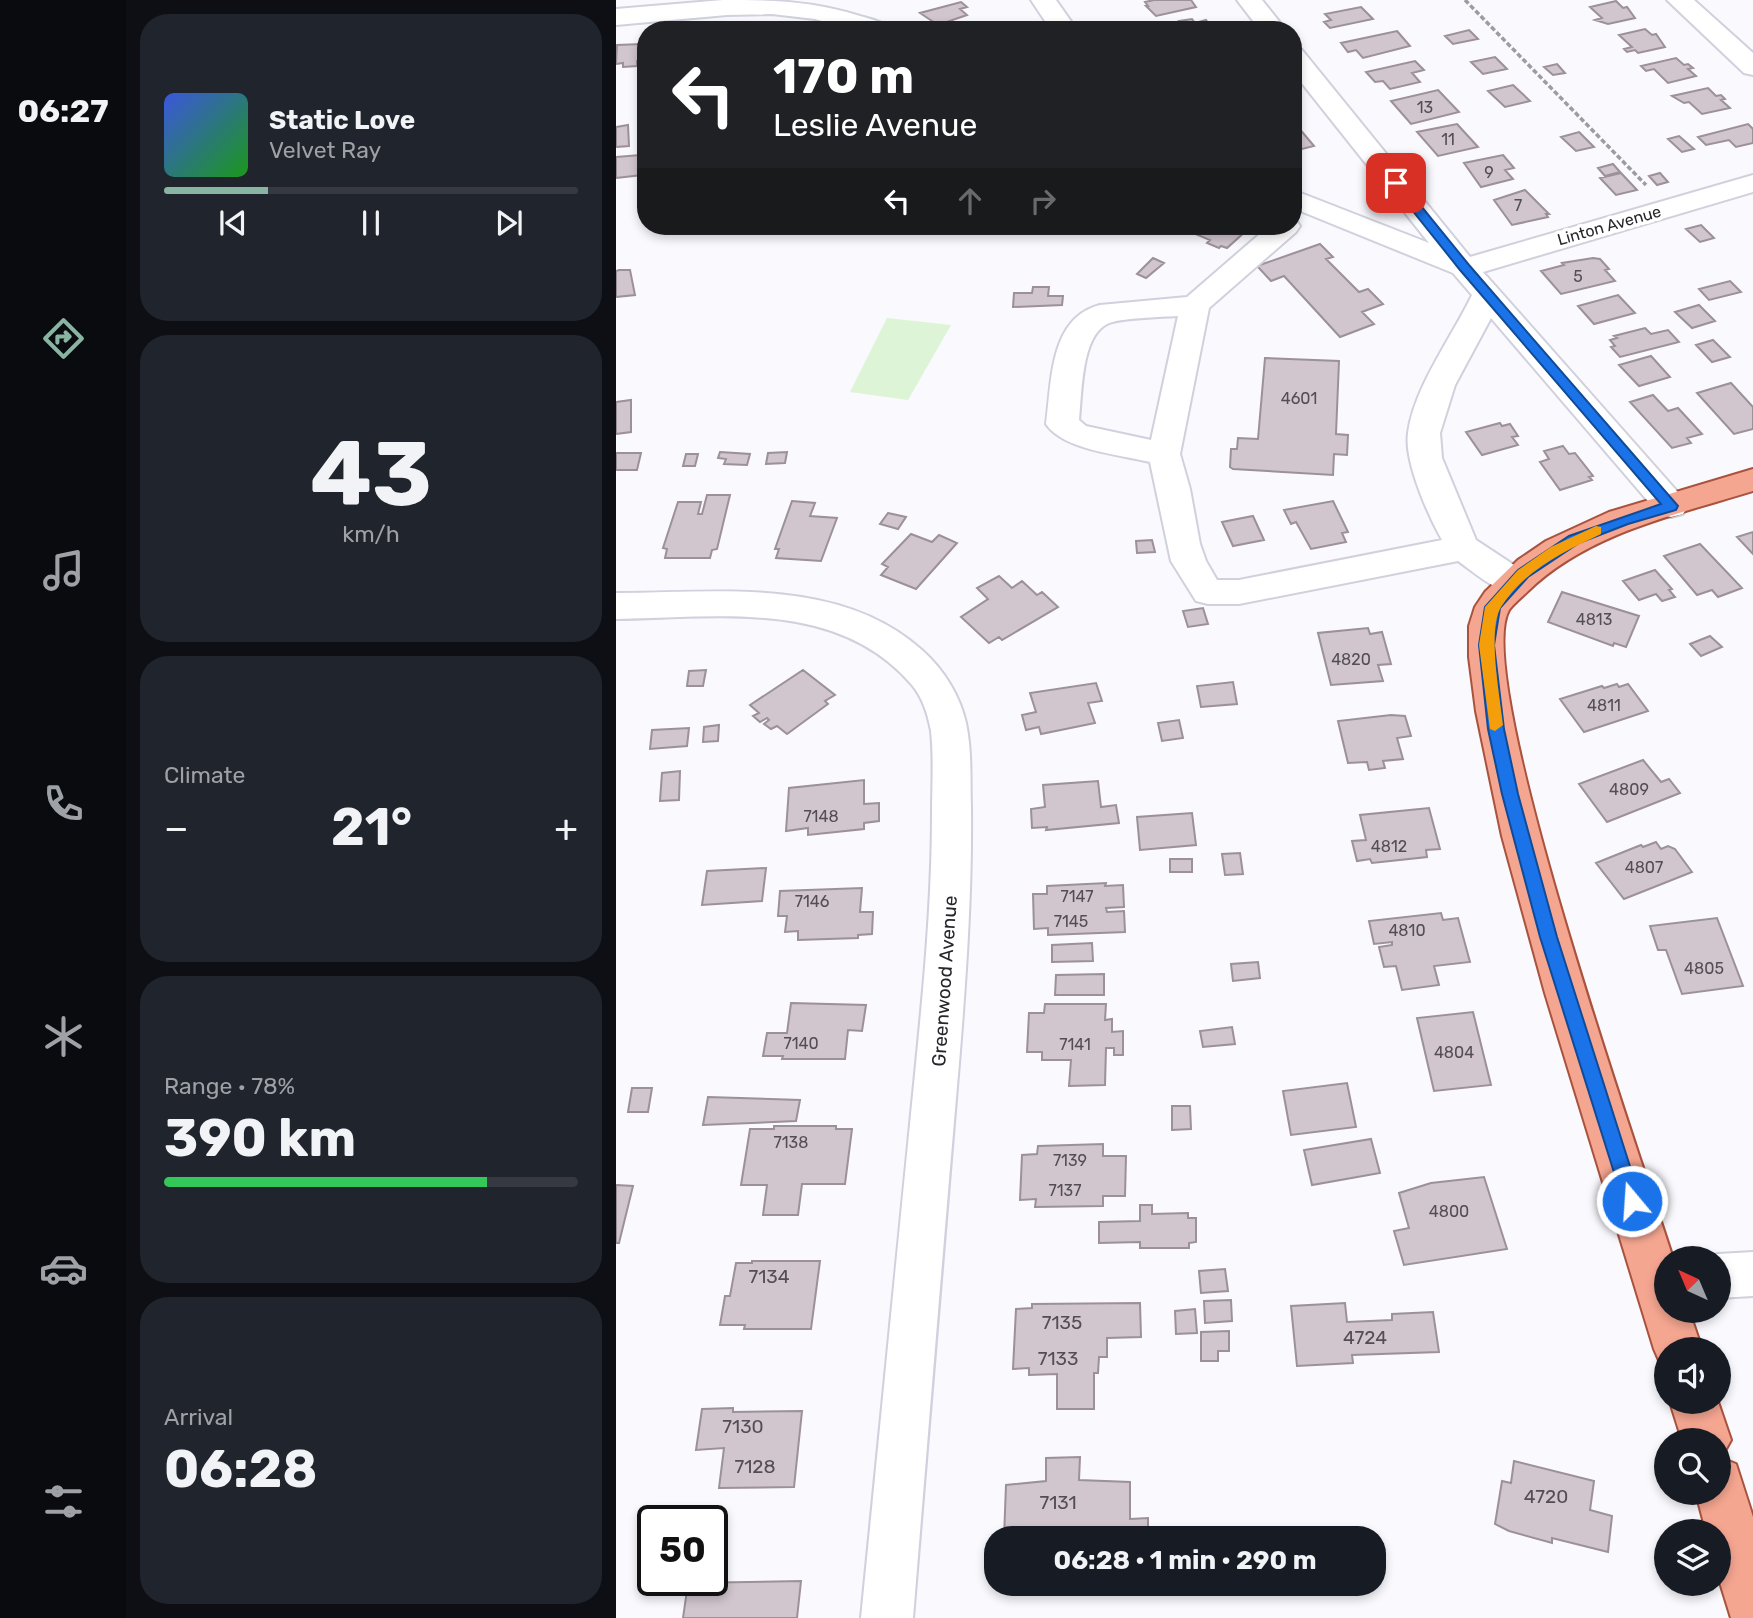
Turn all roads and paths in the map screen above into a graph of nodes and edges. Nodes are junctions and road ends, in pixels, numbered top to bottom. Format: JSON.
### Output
{"nodes":[{"id":1,"x":1043,"y":0,"type":"edge"},
{"id":2,"x":1249,"y":0,"type":"edge"},
{"id":3,"x":1465,"y":0,"type":"edge"},
{"id":4,"x":1679,"y":0,"type":"edge"},
{"id":5,"x":826,"y":7,"type":"edge"},
{"id":6,"x":616,"y":18,"type":"edge"},
{"id":7,"x":857,"y":21,"type":"edge"},
{"id":8,"x":1058,"y":21,"type":"edge"},
{"id":9,"x":1266,"y":21,"type":"edge"},
{"id":10,"x":1302,"y":66,"type":"edge"},
{"id":11,"x":1753,"y":67,"type":"edge"},
{"id":12,"x":1753,"y":183,"type":"edge"},
{"id":13,"x":1302,"y":208,"type":"edge"},
{"id":14,"x":1668,"y":208,"type":"junction"},
{"id":15,"x":1276,"y":235,"type":"edge"},
{"id":16,"x":1464,"y":268,"type":"junction"},
{"id":17,"x":1487,"y":294,"type":"junction"},
{"id":18,"x":1195,"y":305,"type":"junction"},
{"id":19,"x":1164,"y":454,"type":"junction"},
{"id":20,"x":1753,"y":480,"type":"edge"},
{"id":21,"x":1671,"y":506,"type":"junction"},
{"id":22,"x":1463,"y":548,"type":"junction"},
{"id":23,"x":1514,"y":582,"type":"junction"},
{"id":24,"x":616,"y":606,"type":"edge"},
{"id":25,"x":1654,"y":1264,"type":"edge"},
{"id":26,"x":1753,"y":1274,"type":"edge"},
{"id":27,"x":1731,"y":1275,"type":"edge"},
{"id":28,"x":1724,"y":1505,"type":"edge"},
{"id":29,"x":1753,"y":1608,"type":"edge"},
{"id":30,"x":887,"y":1618,"type":"edge"}],
"edges":[{"from":1,"to":8,"type":"street"},
{"from":2,"to":9,"type":"street"},
{"from":3,"to":14,"type":"path"},
{"from":4,"to":11,"type":"street"},
{"from":5,"to":6,"type":"street"},
{"from":5,"to":7,"type":"street"},
{"from":10,"to":16,"type":"street"},
{"from":12,"to":14,"type":"street","name":"Linton Avenue"},
{"from":13,"to":16,"type":"street"},
{"from":14,"to":16,"type":"street","name":"Linton Avenue"},
{"from":15,"to":18,"type":"street"},
{"from":16,"to":17,"type":"street"},
{"from":17,"to":21,"type":"street"},
{"from":17,"to":22,"type":"street"},
{"from":18,"to":19,"type":"street"},
{"from":18,"to":19,"type":"street"},
{"from":19,"to":22,"type":"street"},
{"from":20,"to":21,"type":"main road"},
{"from":21,"to":23,"type":"main road"},
{"from":22,"to":23,"type":"street"},
{"from":23,"to":25,"type":"main road"},
{"from":24,"to":30,"type":"street","name":"Greenwood Avenue"},
{"from":26,"to":27,"type":"street"},
{"from":28,"to":29,"type":"main road"}]}
